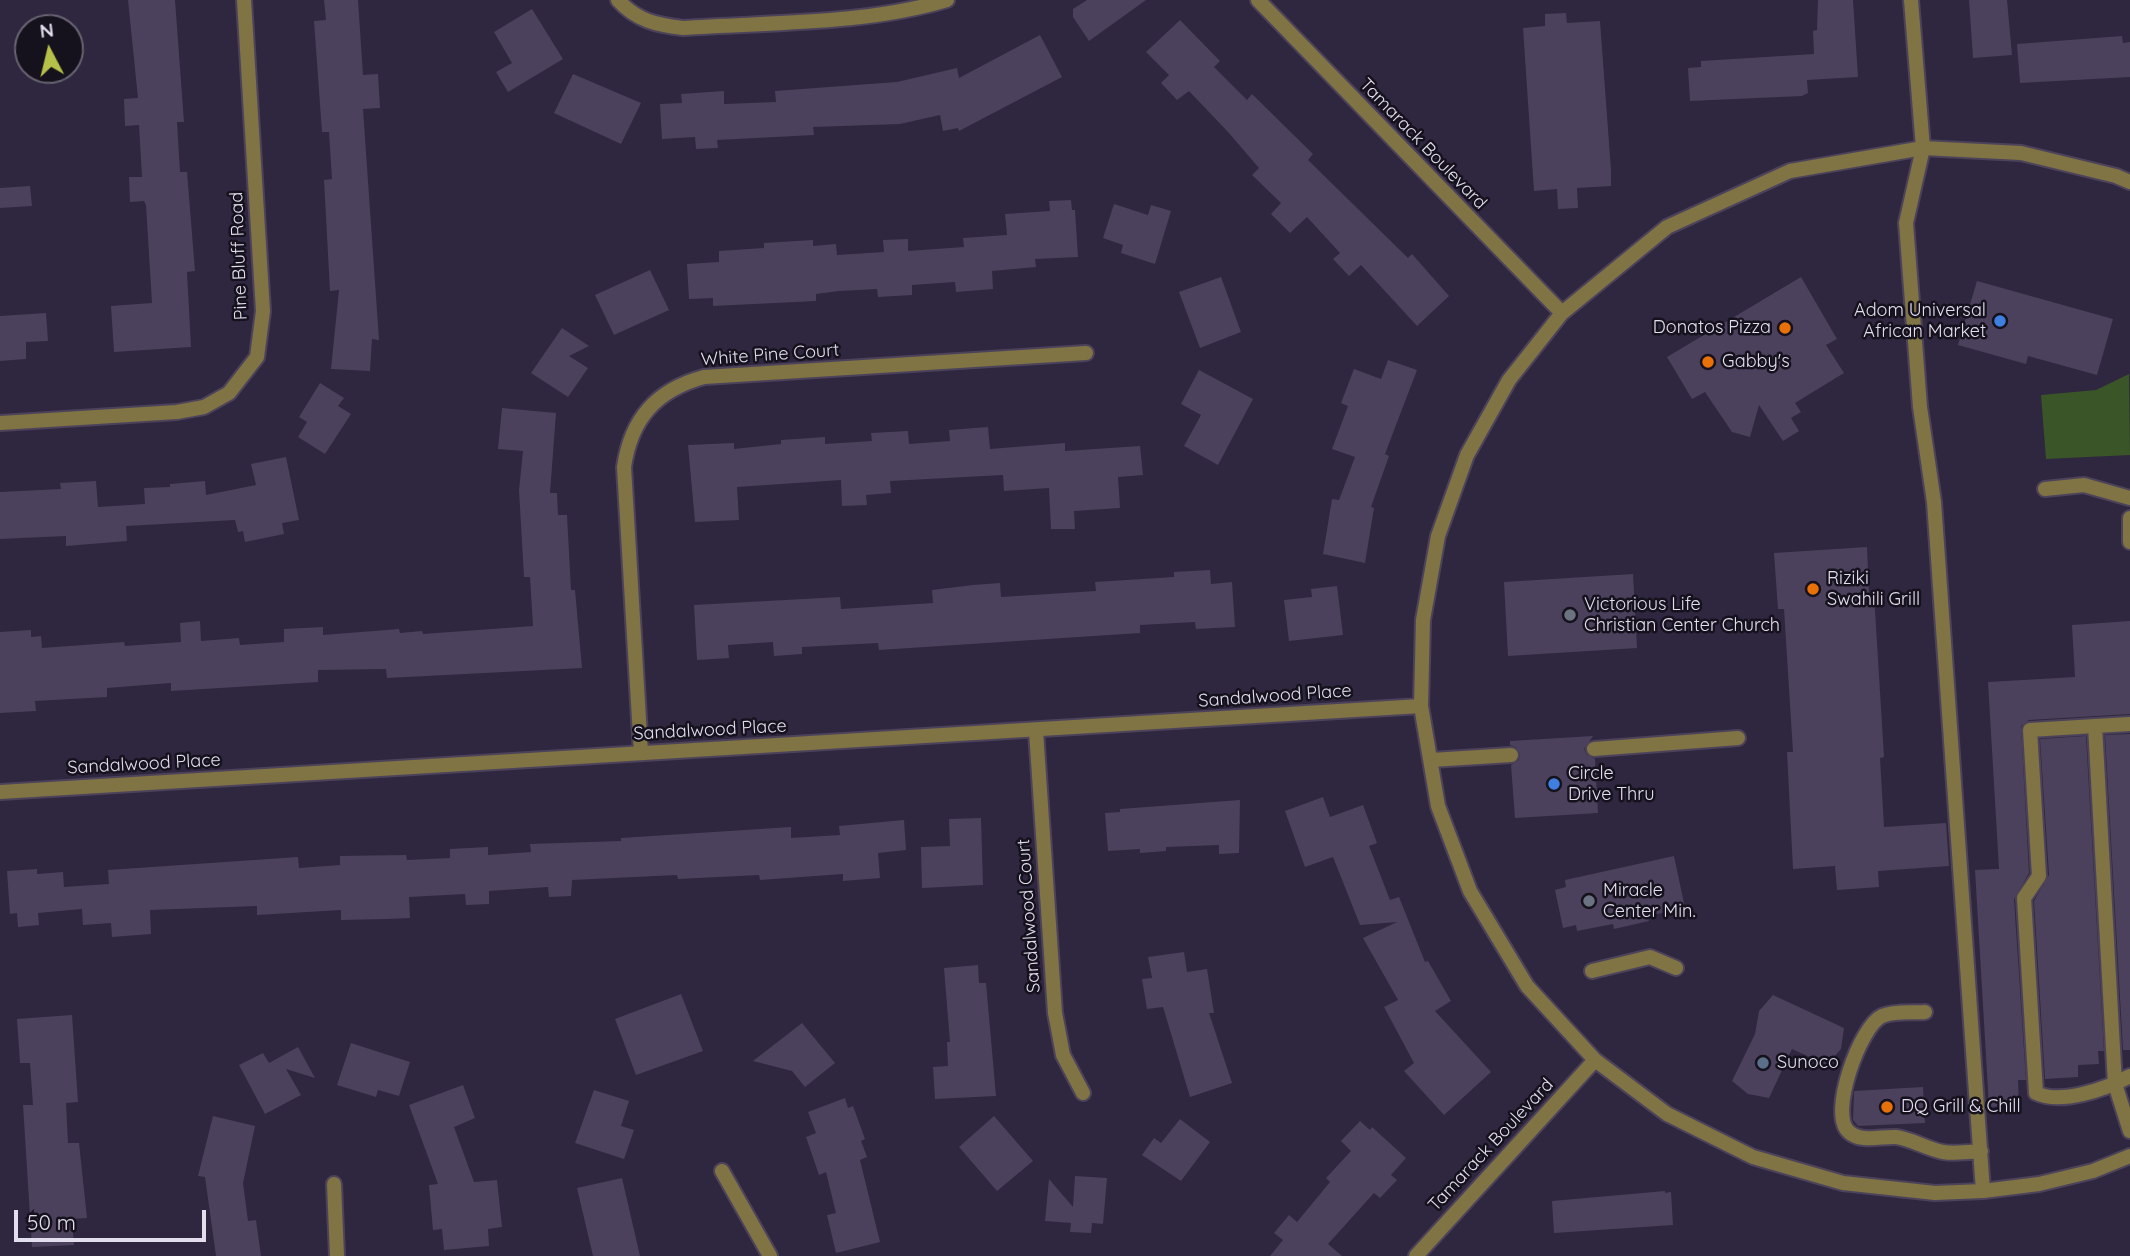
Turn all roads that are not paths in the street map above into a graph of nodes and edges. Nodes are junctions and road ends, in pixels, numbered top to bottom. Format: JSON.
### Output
{"nodes":[{"id":1,"x":244,"y":0,"type":"edge"},
{"id":2,"x":618,"y":0,"type":"edge"},
{"id":3,"x":947,"y":0,"type":"edge"},
{"id":4,"x":1258,"y":0,"type":"edge"},
{"id":5,"x":1911,"y":0,"type":"edge"},
{"id":6,"x":1923,"y":148,"type":"junction"},
{"id":7,"x":2130,"y":182,"type":"edge"},
{"id":8,"x":1562,"y":313,"type":"junction"},
{"id":9,"x":1086,"y":353,"type":"dead end"},
{"id":10,"x":0,"y":423,"type":"edge"},
{"id":11,"x":2045,"y":489,"type":"dead end"},
{"id":12,"x":2130,"y":498,"type":"edge"},
{"id":13,"x":2130,"y":518,"type":"edge"},
{"id":14,"x":2130,"y":541,"type":"edge"},
{"id":15,"x":1421,"y":706,"type":"junction"},
{"id":16,"x":2130,"y":724,"type":"edge"},
{"id":17,"x":2095,"y":726,"type":"junction"},
{"id":18,"x":1036,"y":731,"type":"junction"},
{"id":19,"x":1738,"y":738,"type":"dead end"},
{"id":20,"x":1594,"y":749,"type":"dead end"},
{"id":21,"x":642,"y":753,"type":"junction"},
{"id":22,"x":1511,"y":755,"type":"dead end"},
{"id":23,"x":1431,"y":760,"type":"junction"},
{"id":24,"x":0,"y":792,"type":"edge"},
{"id":25,"x":1676,"y":968,"type":"dead end"},
{"id":26,"x":1592,"y":971,"type":"dead end"},
{"id":27,"x":1925,"y":1012,"type":"dead end"},
{"id":28,"x":1595,"y":1060,"type":"junction"},
{"id":29,"x":2130,"y":1076,"type":"edge"},
{"id":30,"x":2115,"y":1084,"type":"junction"},
{"id":31,"x":1083,"y":1093,"type":"dead end"},
{"id":32,"x":2130,"y":1131,"type":"edge"},
{"id":33,"x":1981,"y":1151,"type":"junction"},
{"id":34,"x":2130,"y":1156,"type":"edge"},
{"id":35,"x":722,"y":1171,"type":"dead end"},
{"id":36,"x":334,"y":1185,"type":"dead end"},
{"id":37,"x":1983,"y":1191,"type":"junction"},
{"id":38,"x":337,"y":1256,"type":"edge"},
{"id":39,"x":770,"y":1256,"type":"edge"},
{"id":40,"x":1416,"y":1256,"type":"edge"}],
"edges":[{"from":1,"to":10,"type":"street","name":"Pine Bluff Road"},
{"from":2,"to":3,"type":"street"},
{"from":4,"to":8,"type":"street","name":"Tamarack Boulevard"},
{"from":5,"to":6,"type":"street"},
{"from":6,"to":7,"type":"street"},
{"from":6,"to":8,"type":"street"},
{"from":6,"to":33,"type":"street"},
{"from":8,"to":15,"type":"street"},
{"from":9,"to":21,"type":"street","name":"White Pine Court"},
{"from":11,"to":12,"type":"street"},
{"from":13,"to":14,"type":"street"},
{"from":15,"to":18,"type":"street","name":"Sandalwood Place"},
{"from":15,"to":23,"type":"street"},
{"from":16,"to":17,"type":"street"},
{"from":17,"to":30,"type":"street"},
{"from":17,"to":30,"type":"street"},
{"from":18,"to":21,"type":"street","name":"Sandalwood Place"},
{"from":18,"to":31,"type":"street","name":"Sandalwood Court"},
{"from":19,"to":20,"type":"street"},
{"from":21,"to":24,"type":"street","name":"Sandalwood Place"},
{"from":22,"to":23,"type":"street"},
{"from":23,"to":28,"type":"street"},
{"from":25,"to":26,"type":"street"},
{"from":27,"to":33,"type":"street"},
{"from":28,"to":37,"type":"street"},
{"from":28,"to":40,"type":"street","name":"Tamarack Boulevard"},
{"from":29,"to":30,"type":"street"},
{"from":30,"to":32,"type":"street"},
{"from":33,"to":37,"type":"street"},
{"from":34,"to":37,"type":"street"},
{"from":35,"to":39,"type":"street"},
{"from":36,"to":38,"type":"street"}]}
